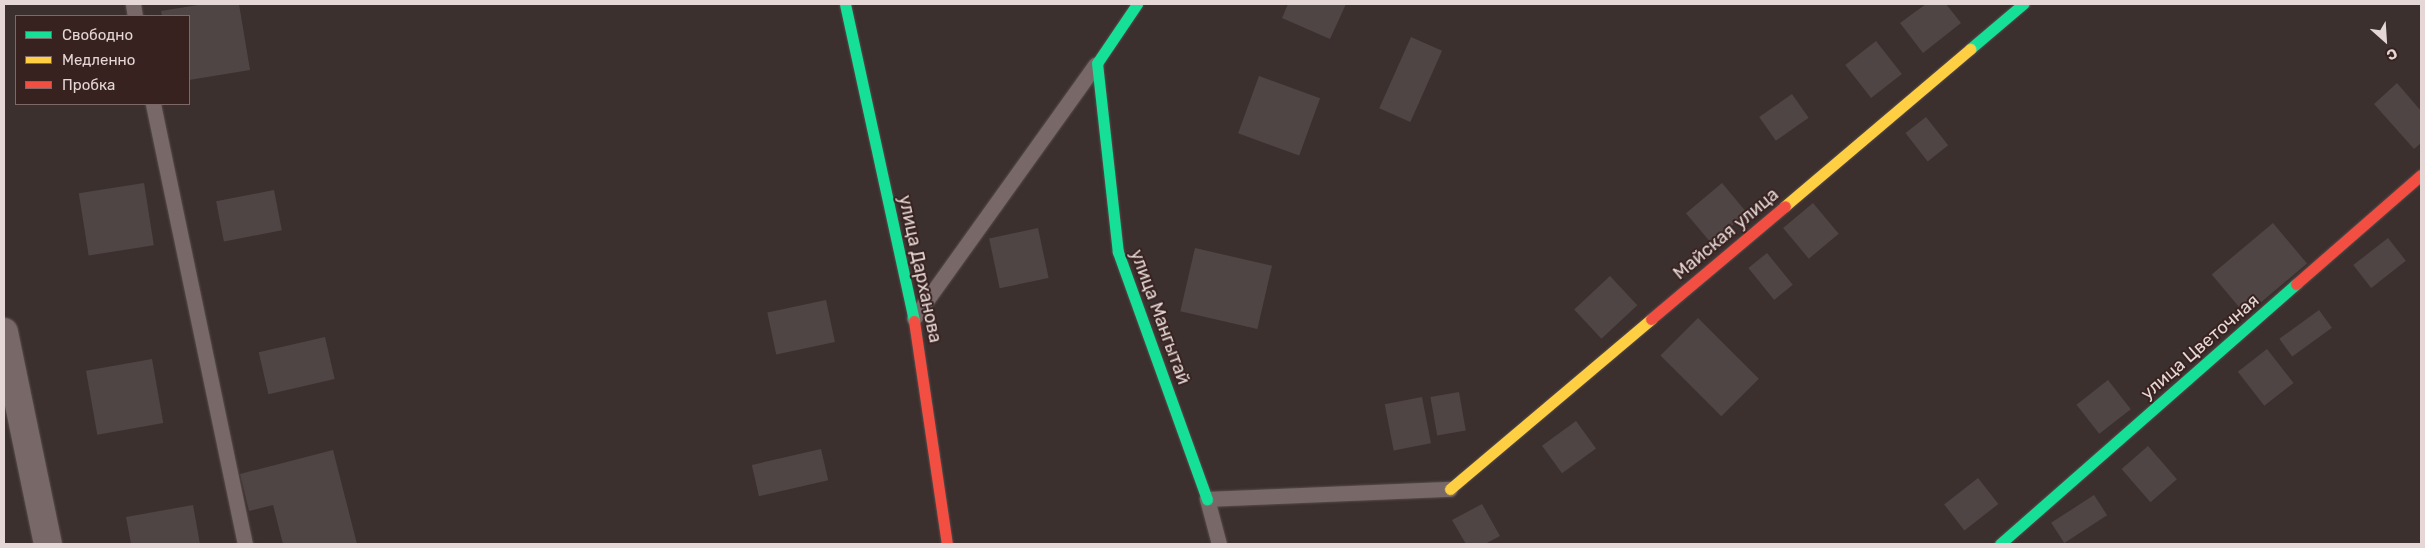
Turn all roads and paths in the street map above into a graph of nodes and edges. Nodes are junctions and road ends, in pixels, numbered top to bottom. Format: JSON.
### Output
{"nodes":[{"id":1,"x":845,"y":4,"type":"edge"},
{"id":2,"x":1137,"y":4,"type":"edge"},
{"id":3,"x":2023,"y":4,"type":"edge"},
{"id":4,"x":1097,"y":63,"type":"junction"},
{"id":5,"x":153,"y":105,"type":"edge"},
{"id":6,"x":2421,"y":175,"type":"edge"},
{"id":7,"x":914,"y":318,"type":"junction"},
{"id":8,"x":4,"y":332,"type":"edge"},
{"id":9,"x":1450,"y":489,"type":"joint"},
{"id":10,"x":1207,"y":499,"type":"junction"},
{"id":11,"x":48,"y":544,"type":"edge"},
{"id":12,"x":245,"y":544,"type":"edge"},
{"id":13,"x":947,"y":544,"type":"edge"},
{"id":14,"x":1219,"y":544,"type":"edge"},
{"id":15,"x":2000,"y":544,"type":"edge"}],
"edges":[{"from":1,"to":7,"type":"street","name":"улица Дарханова"},
{"from":2,"to":4,"type":"street"},
{"from":3,"to":9,"type":"street","name":"Майская улица"},
{"from":4,"to":7,"type":"lane"},
{"from":4,"to":10,"type":"street","name":"улица Мангытай"},
{"from":5,"to":12,"type":"lane"},
{"from":6,"to":15,"type":"street","name":"улица Цветочная"},
{"from":7,"to":13,"type":"street","name":"улица Дарханова"},
{"from":8,"to":11,"type":"street"},
{"from":9,"to":10,"type":"lane"},
{"from":10,"to":14,"type":"lane"}]}
